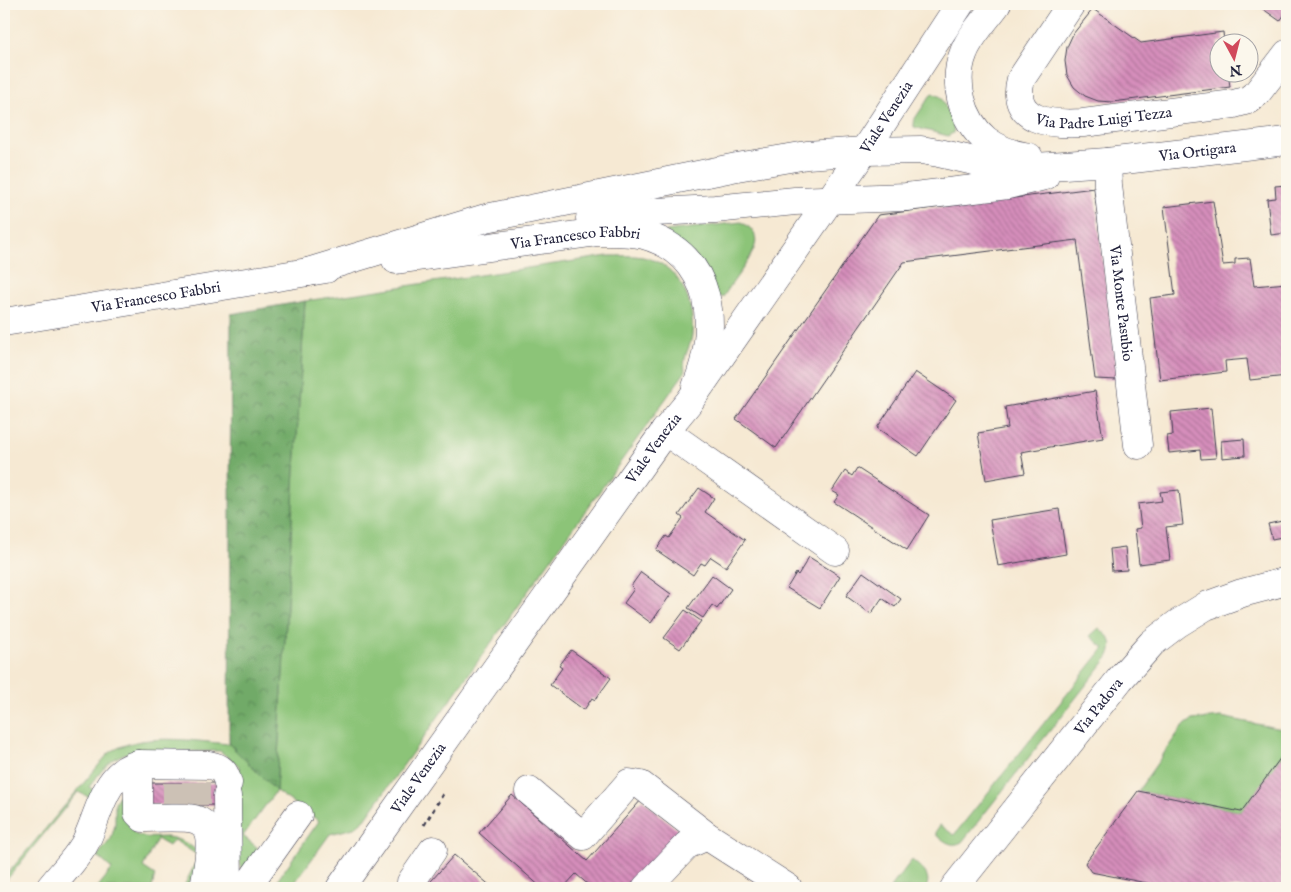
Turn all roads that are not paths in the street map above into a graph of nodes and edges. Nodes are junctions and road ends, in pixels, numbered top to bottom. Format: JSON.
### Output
{"nodes":[{"id":1,"x":960,"y":4,"type":"edge"},
{"id":2,"x":996,"y":4,"type":"edge"},
{"id":3,"x":1071,"y":4,"type":"edge"},
{"id":4,"x":1287,"y":54,"type":"edge"},
{"id":5,"x":1287,"y":141,"type":"edge"},
{"id":6,"x":864,"y":151,"type":"junction"},
{"id":7,"x":1107,"y":162,"type":"junction"},
{"id":8,"x":737,"y":166,"type":"junction"},
{"id":9,"x":830,"y":200,"type":"junction"},
{"id":10,"x":794,"y":201,"type":"junction"},
{"id":11,"x":808,"y":233,"type":"junction"},
{"id":12,"x":308,"y":272,"type":"junction"},
{"id":13,"x":4,"y":322,"type":"edge"},
{"id":14,"x":689,"y":402,"type":"junction"},
{"id":15,"x":665,"y":431,"type":"junction"},
{"id":16,"x":1138,"y":445,"type":"dead end"},
{"id":17,"x":835,"y":551,"type":"dead end"},
{"id":18,"x":1287,"y":581,"type":"edge"},
{"id":19,"x":174,"y":791,"type":"junction"},
{"id":20,"x":529,"y":791,"type":"dead end"},
{"id":21,"x":298,"y":815,"type":"dead end"},
{"id":22,"x":707,"y":836,"type":"junction"},
{"id":23,"x":433,"y":850,"type":"dead end"},
{"id":24,"x":50,"y":888,"type":"edge"},
{"id":25,"x":204,"y":888,"type":"edge"},
{"id":26,"x":228,"y":888,"type":"edge"},
{"id":27,"x":246,"y":888,"type":"edge"},
{"id":28,"x":340,"y":888,"type":"edge"},
{"id":29,"x":412,"y":888,"type":"edge"},
{"id":30,"x":646,"y":888,"type":"edge"},
{"id":31,"x":788,"y":888,"type":"edge"},
{"id":32,"x":954,"y":888,"type":"edge"}],
"edges":[{"from":1,"to":6,"type":"street","name":"Viale Venezia"},
{"from":2,"to":7,"type":"street"},
{"from":3,"to":4,"type":"street","name":"Via Padre Luigi Tezza"},
{"from":5,"to":7,"type":"street","name":"Via Ortigara"},
{"from":6,"to":7,"type":"street","name":"Via Francesco Fabbri"},
{"from":6,"to":8,"type":"street","name":"Via Francesco Fabbri"},
{"from":6,"to":9,"type":"street","name":"Viale Venezia"},
{"from":7,"to":9,"type":"street","name":"Via Francesco Fabbri"},
{"from":7,"to":16,"type":"street","name":"Via Monte Pasubio"},
{"from":8,"to":10,"type":"street"},
{"from":8,"to":12,"type":"street","name":"Via Francesco Fabbri"},
{"from":9,"to":10,"type":"street","name":"Via Francesco Fabbri"},
{"from":9,"to":11,"type":"street","name":"Viale Venezia"},
{"from":10,"to":11,"type":"street"},
{"from":10,"to":12,"type":"street","name":"Via Francesco Fabbri"},
{"from":11,"to":14,"type":"street","name":"Viale Venezia"},
{"from":12,"to":13,"type":"street","name":"Via Francesco Fabbri"},
{"from":12,"to":14,"type":"street","name":"Via Francesco Fabbri"},
{"from":14,"to":15,"type":"street","name":"Viale Venezia"},
{"from":15,"to":17,"type":"street"},
{"from":15,"to":28,"type":"street","name":"Viale Venezia"},
{"from":18,"to":32,"type":"street","name":"Via Padova"},
{"from":19,"to":24,"type":"street"},
{"from":19,"to":25,"type":"street"},
{"from":19,"to":26,"type":"street"},
{"from":20,"to":22,"type":"street"},
{"from":21,"to":27,"type":"street"},
{"from":22,"to":30,"type":"street"},
{"from":22,"to":31,"type":"street"},
{"from":23,"to":29,"type":"street"}]}
